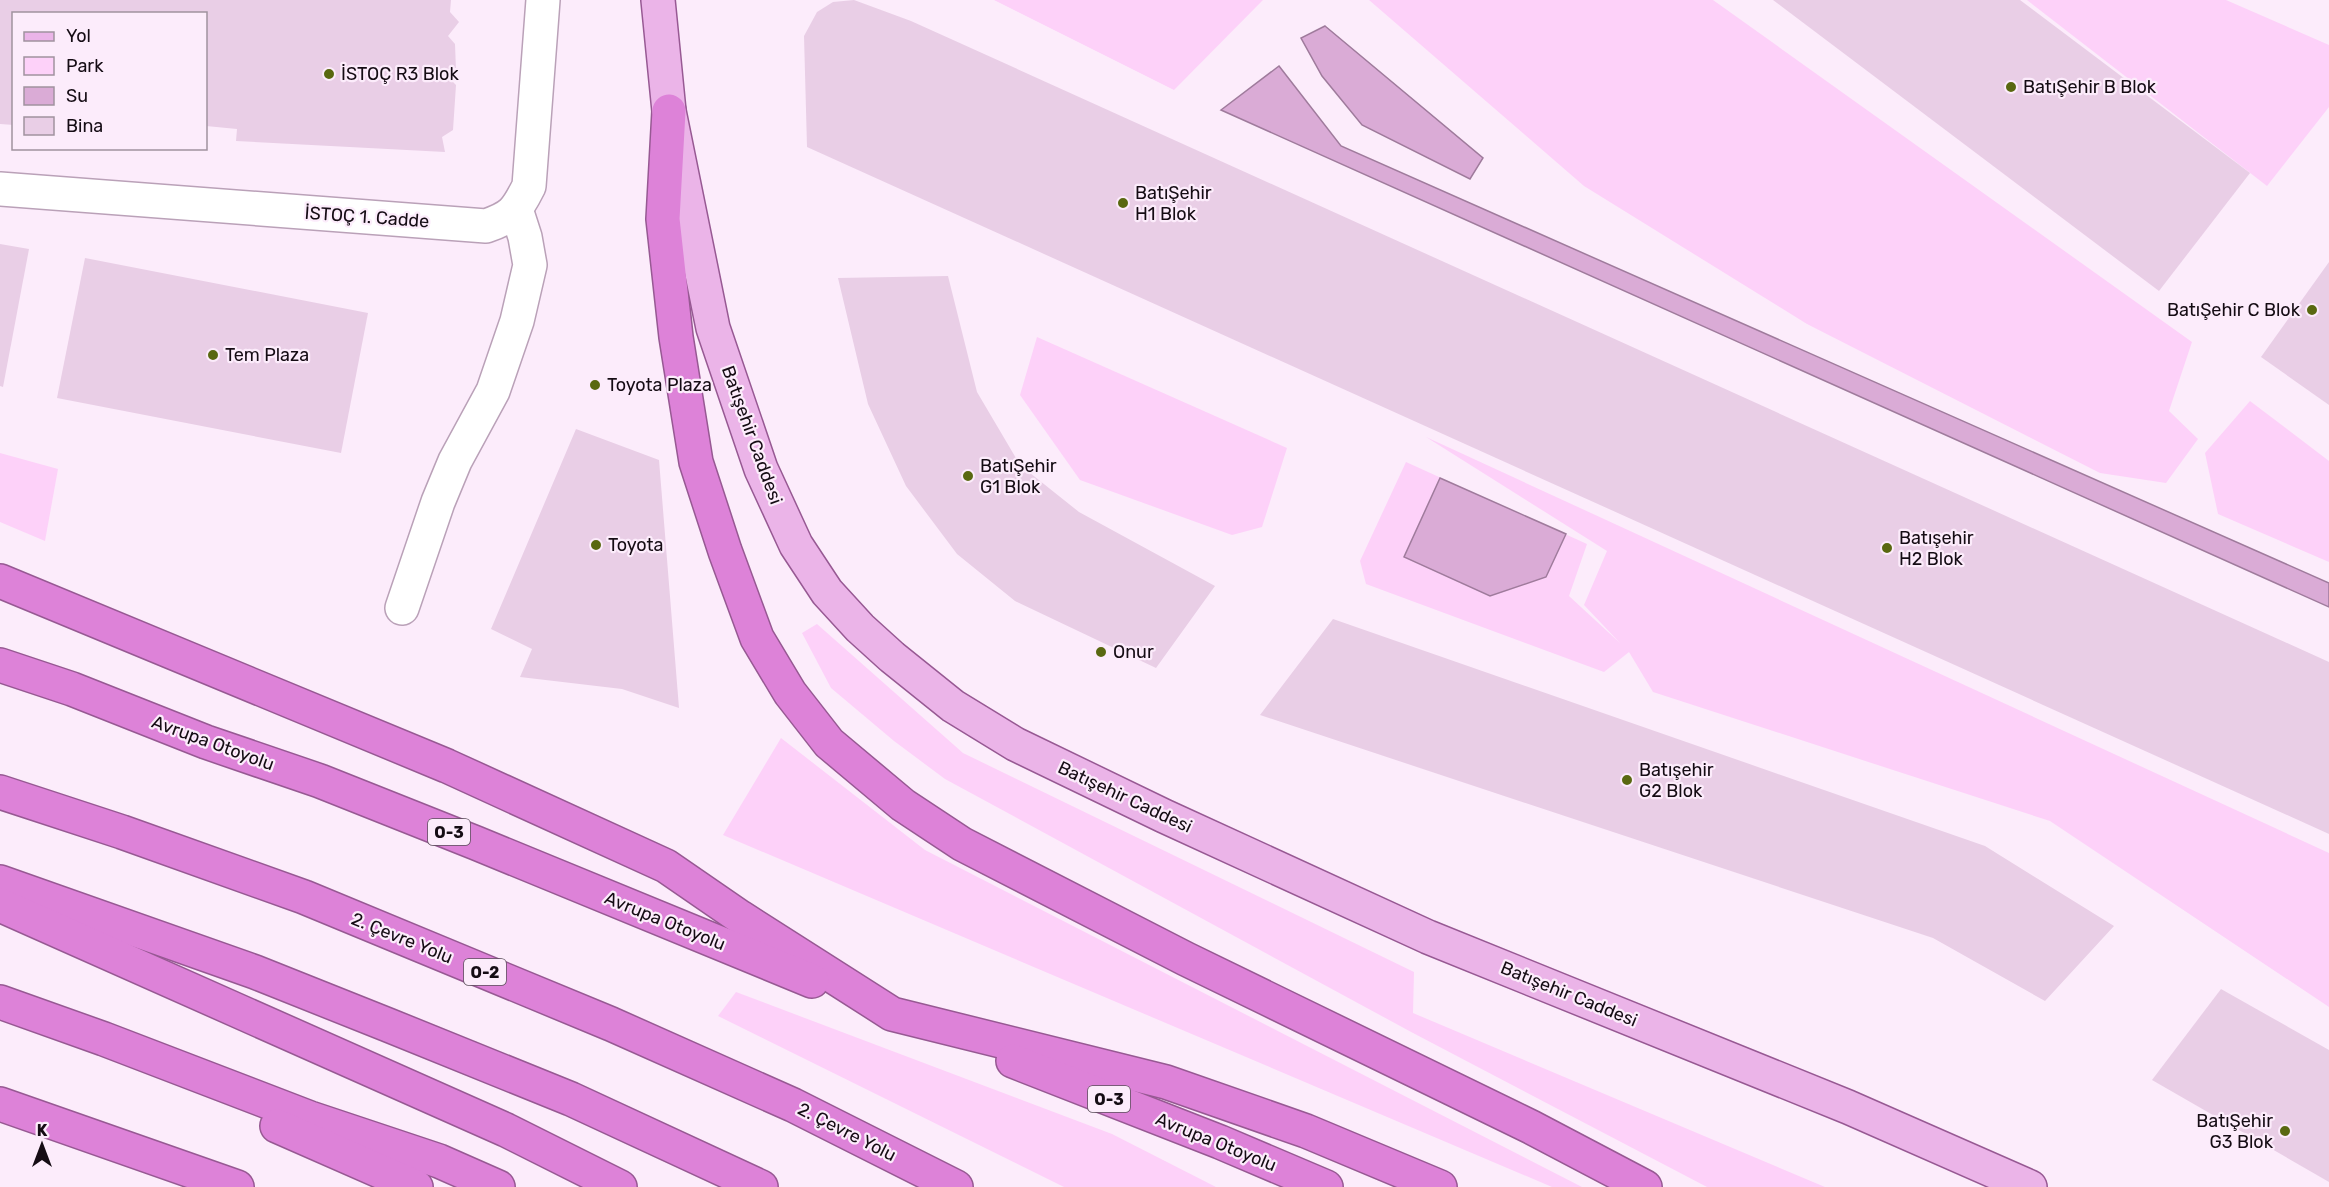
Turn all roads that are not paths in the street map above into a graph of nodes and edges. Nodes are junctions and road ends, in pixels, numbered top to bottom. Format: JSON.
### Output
{"nodes":[{"id":1,"x":543,"y":0,"type":"edge"},
{"id":2,"x":658,"y":0,"type":"edge"},
{"id":3,"x":669,"y":111,"type":"junction"},
{"id":4,"x":0,"y":189,"type":"edge"},
{"id":5,"x":516,"y":209,"type":"junction"},
{"id":6,"x":0,"y":581,"type":"edge"},
{"id":7,"x":402,"y":608,"type":"dead end"},
{"id":8,"x":0,"y":665,"type":"edge"},
{"id":9,"x":0,"y":792,"type":"edge"},
{"id":10,"x":0,"y":882,"type":"edge"},
{"id":11,"x":0,"y":905,"type":"edge"},
{"id":12,"x":0,"y":1002,"type":"edge"},
{"id":13,"x":892,"y":1014,"type":"junction"},
{"id":14,"x":104,"y":1039,"type":"junction"},
{"id":15,"x":0,"y":1104,"type":"edge"},
{"id":16,"x":182,"y":1169,"type":"junction"},
{"id":17,"x":220,"y":1187,"type":"edge"},
{"id":18,"x":237,"y":1187,"type":"edge"},
{"id":19,"x":416,"y":1187,"type":"edge"},
{"id":20,"x":498,"y":1187,"type":"edge"},
{"id":21,"x":620,"y":1187,"type":"edge"},
{"id":22,"x":761,"y":1187,"type":"edge"},
{"id":23,"x":956,"y":1187,"type":"edge"},
{"id":24,"x":1326,"y":1187,"type":"edge"},
{"id":25,"x":1440,"y":1187,"type":"edge"},
{"id":26,"x":1645,"y":1187,"type":"edge"},
{"id":27,"x":2030,"y":1187,"type":"edge"}],
"edges":[{"from":1,"to":5,"type":"street"},
{"from":2,"to":3,"type":"main road","name":"Batışehir Caddesi"},
{"from":3,"to":26,"type":"highway"},
{"from":3,"to":27,"type":"main road","name":"Batışehir Caddesi"},
{"from":4,"to":5,"type":"street","name":"İSTOÇ 1. Cadde"},
{"from":5,"to":7,"type":"street"},
{"from":6,"to":13,"type":"highway"},
{"from":8,"to":13,"type":"highway","name":"Avrupa Otoyolu","number":"O-3"},
{"from":9,"to":23,"type":"highway","name":"2. Çevre Yolu","number":"O-2"},
{"from":10,"to":22,"type":"highway"},
{"from":11,"to":21,"type":"highway"},
{"from":12,"to":14,"type":"highway"},
{"from":13,"to":24,"type":"highway","name":"Avrupa Otoyolu","number":"O-3"},
{"from":13,"to":25,"type":"highway"},
{"from":14,"to":19,"type":"highway"},
{"from":14,"to":20,"type":"highway"},
{"from":15,"to":16,"type":"highway"},
{"from":16,"to":17,"type":"highway"},
{"from":16,"to":18,"type":"highway"}]}
